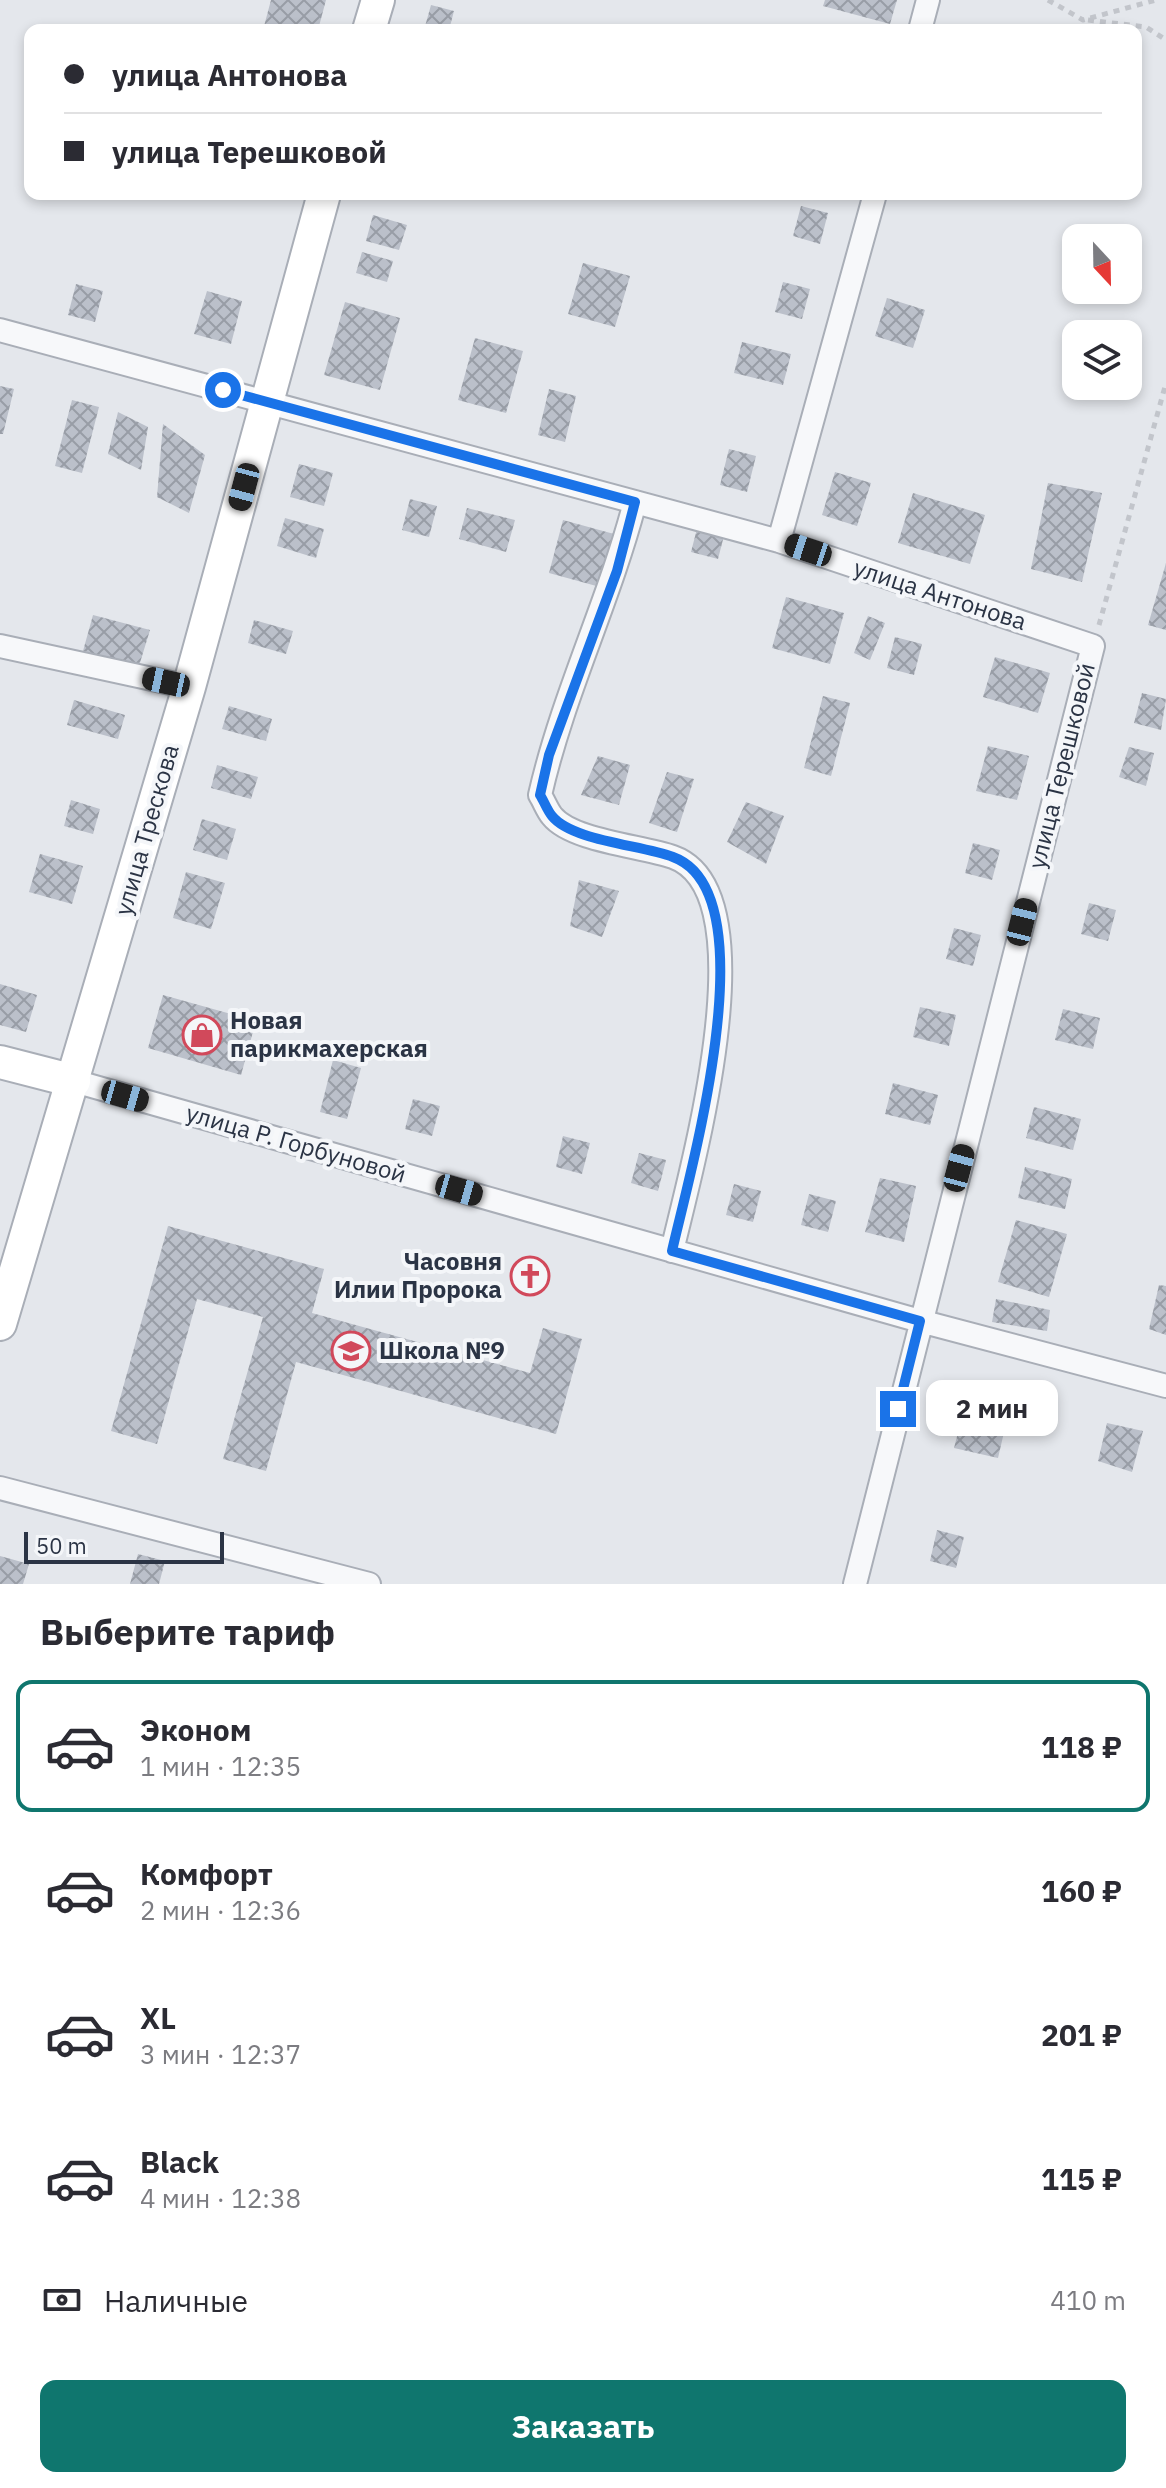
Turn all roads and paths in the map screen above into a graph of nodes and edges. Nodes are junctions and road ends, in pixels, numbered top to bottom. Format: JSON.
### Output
{"nodes":[{"id":1,"x":378,"y":0,"type":"edge"},
{"id":2,"x":928,"y":0,"type":"edge"},
{"id":3,"x":1048,"y":0,"type":"edge"},
{"id":4,"x":1156,"y":0,"type":"edge"},
{"id":5,"x":1083,"y":20,"type":"junction"},
{"id":6,"x":371,"y":24,"type":"edge"},
{"id":7,"x":922,"y":24,"type":"edge"},
{"id":8,"x":1119,"y":24,"type":"edge"},
{"id":9,"x":1142,"y":27,"type":"edge"},
{"id":10,"x":1166,"y":40,"type":"edge"},
{"id":11,"x":322,"y":200,"type":"edge"},
{"id":12,"x":873,"y":200,"type":"edge"},
{"id":13,"x":0,"y":330,"type":"edge"},
{"id":14,"x":1166,"y":383,"type":"edge"},
{"id":15,"x":267,"y":402,"type":"junction"},
{"id":16,"x":635,"y":502,"type":"junction"},
{"id":17,"x":779,"y":541,"type":"junction"},
{"id":18,"x":0,"y":646,"type":"edge"},
{"id":19,"x":1093,"y":646,"type":"junction"},
{"id":20,"x":189,"y":687,"type":"junction"},
{"id":21,"x":0,"y":1062,"type":"edge"},
{"id":22,"x":74,"y":1081,"type":"junction"},
{"id":23,"x":672,"y":1251,"type":"junction"},
{"id":24,"x":920,"y":1321,"type":"junction"},
{"id":25,"x":0,"y":1324,"type":"edge"},
{"id":26,"x":1166,"y":1386,"type":"edge"},
{"id":27,"x":0,"y":1488,"type":"edge"},
{"id":28,"x":369,"y":1584,"type":"edge"},
{"id":29,"x":855,"y":1584,"type":"edge"}],
"edges":[{"from":1,"to":6,"type":"main road"},
{"from":2,"to":7,"type":"street"},
{"from":3,"to":5,"type":"path"},
{"from":4,"to":5,"type":"path"},
{"from":5,"to":8,"type":"path"},
{"from":9,"to":10,"type":"path"},
{"from":11,"to":15,"type":"main road","name":"улица Трескова"},
{"from":12,"to":17,"type":"street"},
{"from":13,"to":15,"type":"street","name":"улица Антонова"},
{"from":14,"to":19,"type":"path"},
{"from":15,"to":16,"type":"street","name":"улица Антонова"},
{"from":15,"to":20,"type":"main road","name":"улица Трескова"},
{"from":16,"to":17,"type":"street","name":"улица Антонова"},
{"from":16,"to":23,"type":"street"},
{"from":17,"to":19,"type":"street","name":"улица Антонова"},
{"from":18,"to":20,"type":"street"},
{"from":19,"to":24,"type":"street","name":"улица Терешковой"},
{"from":20,"to":22,"type":"main road","name":"улица Трескова"},
{"from":21,"to":22,"type":"main road"},
{"from":22,"to":23,"type":"street","name":"улица Р. Горбуновой"},
{"from":22,"to":25,"type":"main road","name":"улица Трескова"},
{"from":23,"to":24,"type":"street","name":"улица Р. Горбуновой"},
{"from":24,"to":26,"type":"street","name":"улица Р. Горбуновой"},
{"from":24,"to":29,"type":"street","name":"улица Терешковой"},
{"from":27,"to":28,"type":"street"}]}
